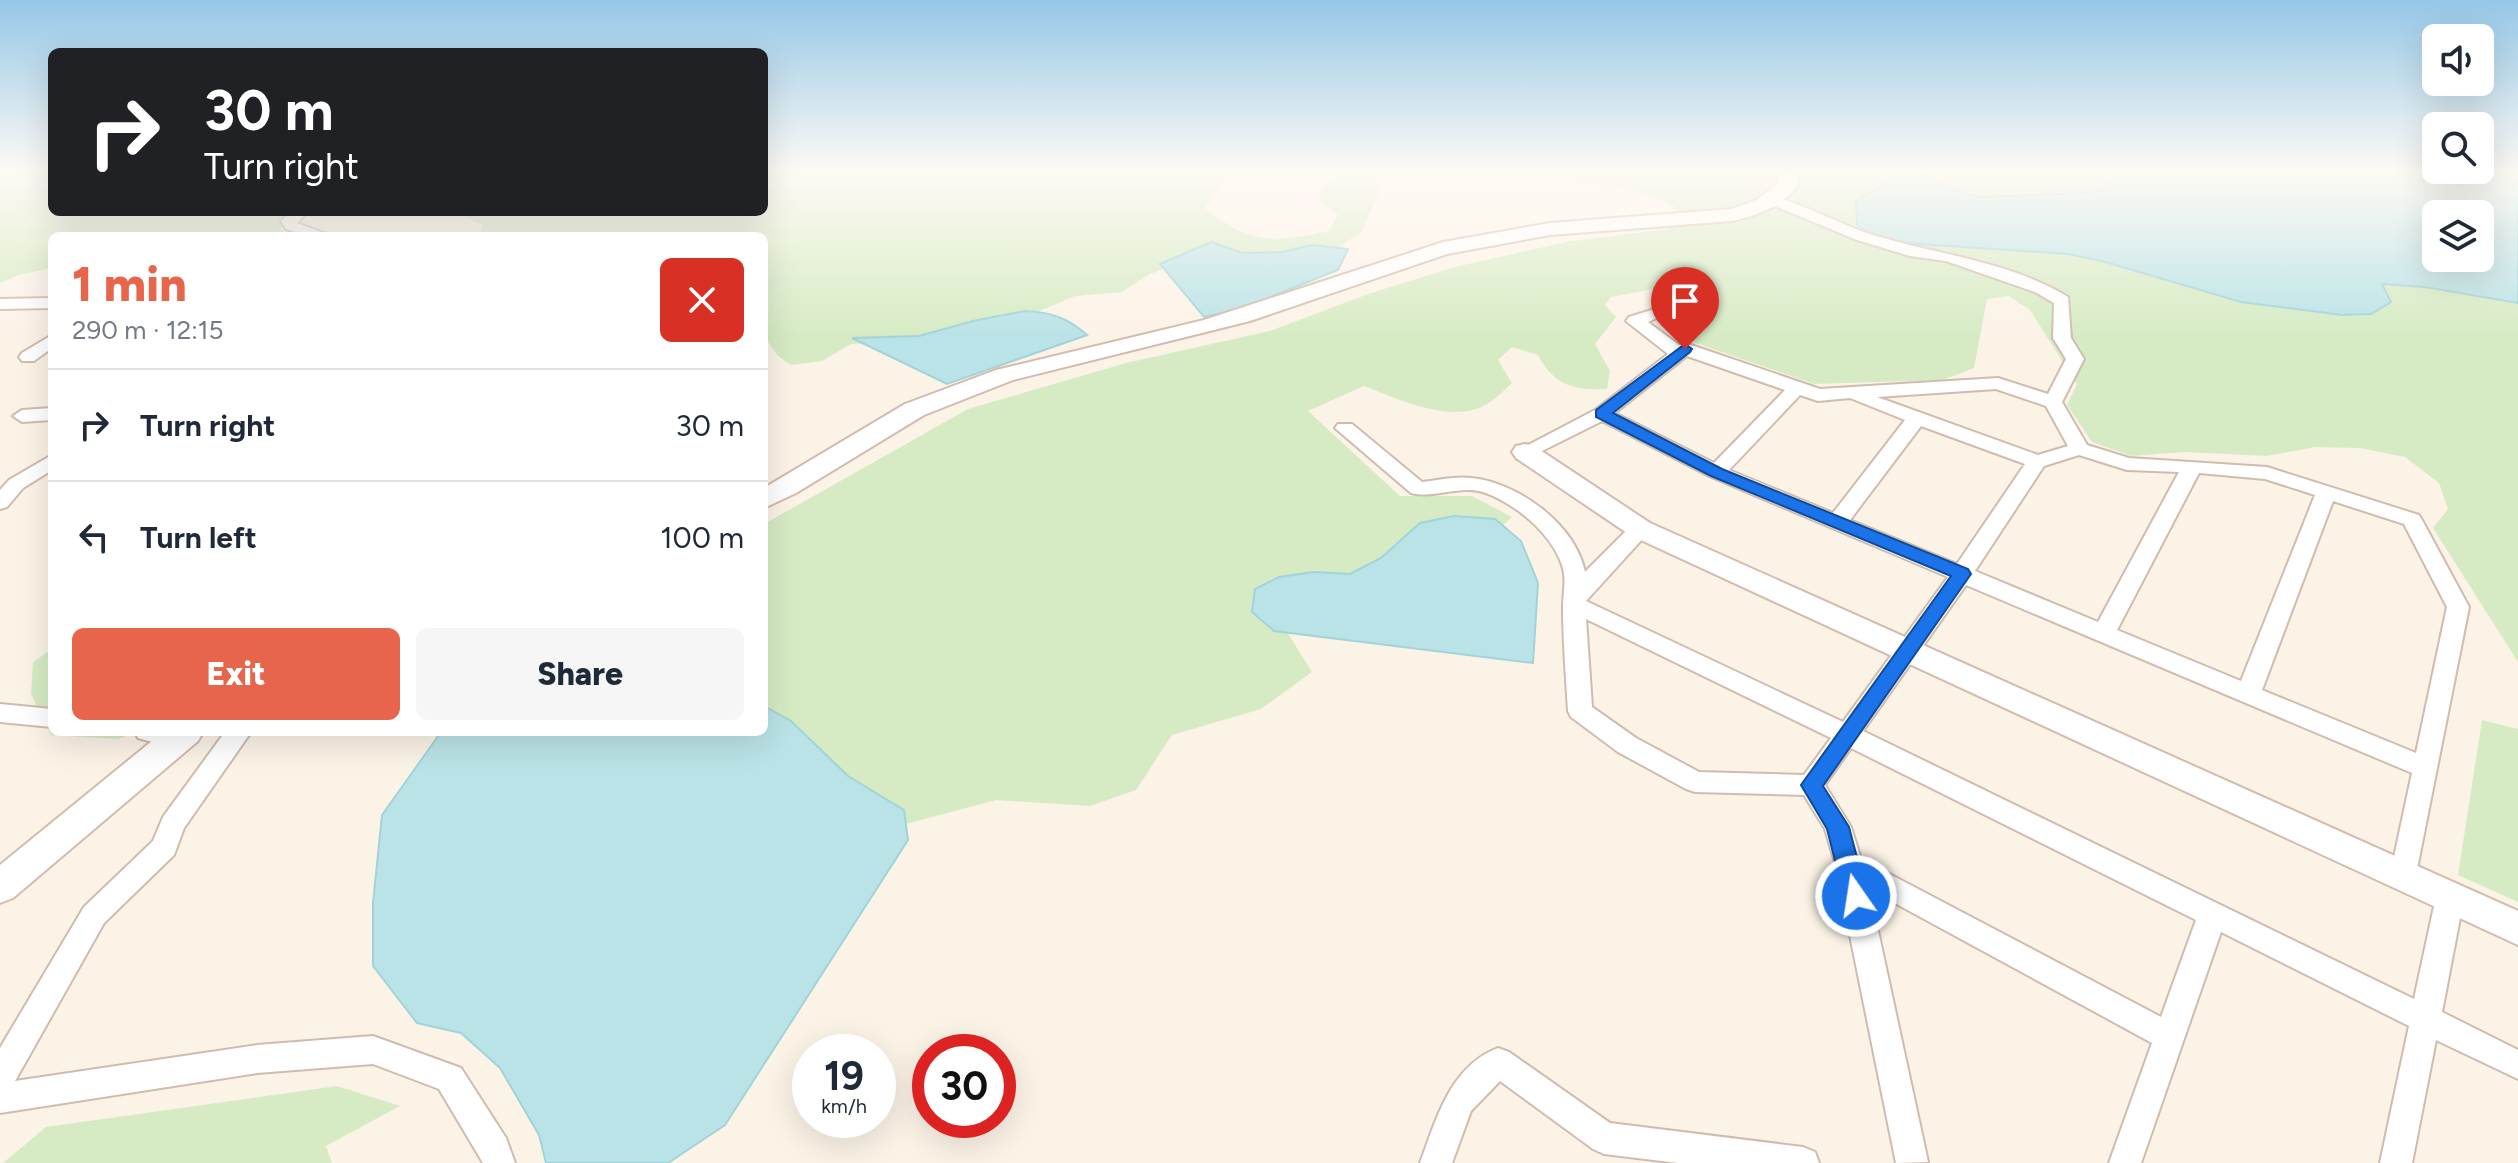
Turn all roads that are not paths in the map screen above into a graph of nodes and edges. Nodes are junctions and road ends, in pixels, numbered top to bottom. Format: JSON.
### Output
{"nodes":[{"id":1,"x":1573,"y":227,"type":"edge"},
{"id":2,"x":1839,"y":227,"type":"edge"},
{"id":3,"x":48,"y":303,"type":"edge"},
{"id":4,"x":0,"y":304,"type":"edge"},
{"id":5,"x":1661,"y":312,"type":"dead end"},
{"id":6,"x":48,"y":343,"type":"edge"},
{"id":7,"x":1678,"y":353,"type":"junction"},
{"id":8,"x":28,"y":357,"type":"dead end"},
{"id":9,"x":1797,"y":388,"type":"junction"},
{"id":10,"x":1851,"y":394,"type":"junction"},
{"id":11,"x":2053,"y":402,"type":"junction"},
{"id":12,"x":48,"y":414,"type":"edge"},
{"id":13,"x":1602,"y":414,"type":"junction"},
{"id":14,"x":22,"y":416,"type":"dead end"},
{"id":15,"x":1917,"y":418,"type":"junction"},
{"id":16,"x":1345,"y":428,"type":"dead end"},
{"id":17,"x":2079,"y":449,"type":"junction"},
{"id":18,"x":1525,"y":452,"type":"joint"},
{"id":19,"x":2037,"y":462,"type":"junction"},
{"id":20,"x":48,"y":463,"type":"edge"},
{"id":21,"x":2192,"y":466,"type":"junction"},
{"id":22,"x":1716,"y":472,"type":"junction"},
{"id":23,"x":8,"y":482,"type":"edge"},
{"id":24,"x":2326,"y":492,"type":"junction"},
{"id":25,"x":768,"y":497,"type":"edge"},
{"id":26,"x":0,"y":503,"type":"edge"},
{"id":27,"x":1837,"y":522,"type":"junction"},
{"id":28,"x":1640,"y":529,"type":"junction"},
{"id":29,"x":1962,"y":574,"type":"junction"},
{"id":30,"x":1576,"y":598,"type":"junction"},
{"id":31,"x":2104,"y":632,"type":"junction"},
{"id":32,"x":1907,"y":651,"type":"junction"},
{"id":33,"x":2248,"y":694,"type":"junction"},
{"id":34,"x":0,"y":713,"type":"edge"},
{"id":35,"x":48,"y":718,"type":"edge"},
{"id":36,"x":1846,"y":734,"type":"junction"},
{"id":37,"x":168,"y":736,"type":"edge"},
{"id":38,"x":236,"y":736,"type":"edge"},
{"id":39,"x":2424,"y":767,"type":"junction"},
{"id":40,"x":1811,"y":785,"type":"junction"},
{"id":41,"x":1850,"y":866,"type":"junction"},
{"id":42,"x":2404,"y":876,"type":"junction"},
{"id":43,"x":0,"y":887,"type":"edge"},
{"id":44,"x":2450,"y":897,"type":"junction"},
{"id":45,"x":2213,"y":913,"type":"junction"},
{"id":46,"x":2518,"y":929,"type":"edge"},
{"id":47,"x":2427,"y":1020,"type":"junction"},
{"id":48,"x":2171,"y":1038,"type":"junction"},
{"id":49,"x":2518,"y":1065,"type":"edge"},
{"id":50,"x":0,"y":1077,"type":"edge"},
{"id":51,"x":0,"y":1098,"type":"edge"},
{"id":52,"x":499,"y":1163,"type":"edge"},
{"id":53,"x":1436,"y":1163,"type":"edge"},
{"id":54,"x":1803,"y":1163,"type":"edge"},
{"id":55,"x":1910,"y":1163,"type":"edge"},
{"id":56,"x":2125,"y":1163,"type":"edge"},
{"id":57,"x":2396,"y":1163,"type":"edge"}],
"edges":[{"from":1,"to":25,"type":"street"},
{"from":2,"to":11,"type":"street"},
{"from":3,"to":4,"type":"street"},
{"from":5,"to":7,"type":"street"},
{"from":6,"to":8,"type":"street"},
{"from":7,"to":9,"type":"street"},
{"from":7,"to":13,"type":"street"},
{"from":9,"to":10,"type":"street"},
{"from":9,"to":22,"type":"street"},
{"from":10,"to":11,"type":"street"},
{"from":10,"to":15,"type":"street"},
{"from":11,"to":17,"type":"street"},
{"from":12,"to":14,"type":"street"},
{"from":13,"to":18,"type":"street"},
{"from":13,"to":22,"type":"street"},
{"from":15,"to":19,"type":"street"},
{"from":15,"to":27,"type":"street"},
{"from":16,"to":30,"type":"street"},
{"from":17,"to":19,"type":"street"},
{"from":17,"to":21,"type":"street"},
{"from":18,"to":28,"type":"street"},
{"from":19,"to":29,"type":"street"},
{"from":20,"to":23,"type":"street"},
{"from":21,"to":24,"type":"street"},
{"from":21,"to":31,"type":"street"},
{"from":22,"to":27,"type":"street"},
{"from":23,"to":26,"type":"street"},
{"from":24,"to":33,"type":"street"},
{"from":24,"to":39,"type":"street"},
{"from":27,"to":29,"type":"street"},
{"from":28,"to":30,"type":"street"},
{"from":28,"to":32,"type":"street"},
{"from":29,"to":31,"type":"street"},
{"from":29,"to":32,"type":"street"},
{"from":30,"to":36,"type":"street"},
{"from":30,"to":40,"type":"street"},
{"from":31,"to":33,"type":"street"},
{"from":32,"to":36,"type":"street"},
{"from":32,"to":42,"type":"street"},
{"from":33,"to":39,"type":"street"},
{"from":34,"to":35,"type":"street"},
{"from":36,"to":40,"type":"street"},
{"from":36,"to":45,"type":"street"},
{"from":37,"to":43,"type":"street"},
{"from":38,"to":50,"type":"street"},
{"from":39,"to":42,"type":"street"},
{"from":40,"to":41,"type":"street"},
{"from":41,"to":48,"type":"street"},
{"from":41,"to":55,"type":"street"},
{"from":42,"to":44,"type":"street"},
{"from":44,"to":46,"type":"street"},
{"from":44,"to":47,"type":"street"},
{"from":45,"to":47,"type":"street"},
{"from":45,"to":48,"type":"street"},
{"from":47,"to":49,"type":"street"},
{"from":47,"to":57,"type":"street"},
{"from":48,"to":56,"type":"street"},
{"from":51,"to":52,"type":"street"},
{"from":53,"to":54,"type":"street"}]}
